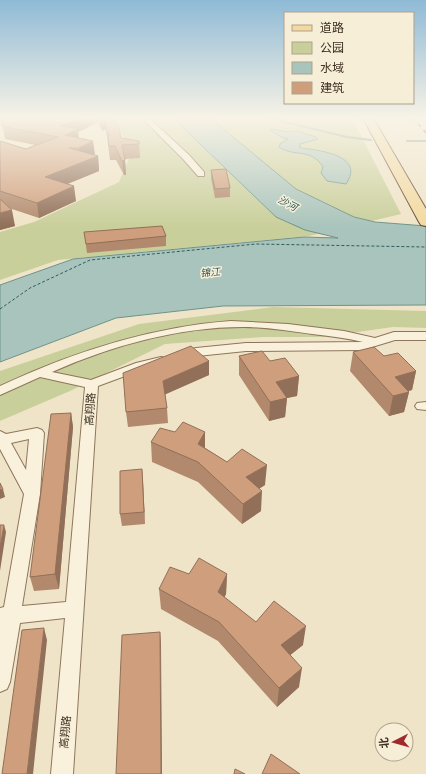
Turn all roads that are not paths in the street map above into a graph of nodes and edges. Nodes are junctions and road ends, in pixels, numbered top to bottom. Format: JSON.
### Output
{"nodes":[{"id":1,"x":183,"y":154,"type":"edge"},
{"id":2,"x":388,"y":154,"type":"edge"},
{"id":3,"x":201,"y":174,"type":"dead end"},
{"id":4,"x":426,"y":222,"type":"edge"},
{"id":5,"x":426,"y":336,"type":"edge"},
{"id":6,"x":376,"y":342,"type":"junction"},
{"id":7,"x":37,"y":373,"type":"junction"},
{"id":8,"x":92,"y":384,"type":"junction"},
{"id":9,"x":0,"y":391,"type":"edge"},
{"id":10,"x":1,"y":438,"type":"edge"},
{"id":11,"x":32,"y":494,"type":"junction"},
{"id":12,"x":75,"y":609,"type":"junction"},
{"id":13,"x":5,"y":615,"type":"edge"},
{"id":14,"x":0,"y":682,"type":"edge"},
{"id":15,"x":62,"y":774,"type":"edge"}],
"edges":[{"from":1,"to":3,"type":"street"},
{"from":2,"to":4,"type":"main road"},
{"from":5,"to":6,"type":"street","name":"高翔路"},
{"from":6,"to":7,"type":"street"},
{"from":6,"to":8,"type":"street","name":"高翔路"},
{"from":7,"to":8,"type":"street"},
{"from":7,"to":9,"type":"street"},
{"from":8,"to":12,"type":"street","name":"高翔路"},
{"from":10,"to":11,"type":"street"},
{"from":10,"to":11,"type":"street"},
{"from":11,"to":13,"type":"street"},
{"from":12,"to":13,"type":"street"},
{"from":12,"to":15,"type":"street","name":"高翔路"},
{"from":13,"to":14,"type":"street"}]}
